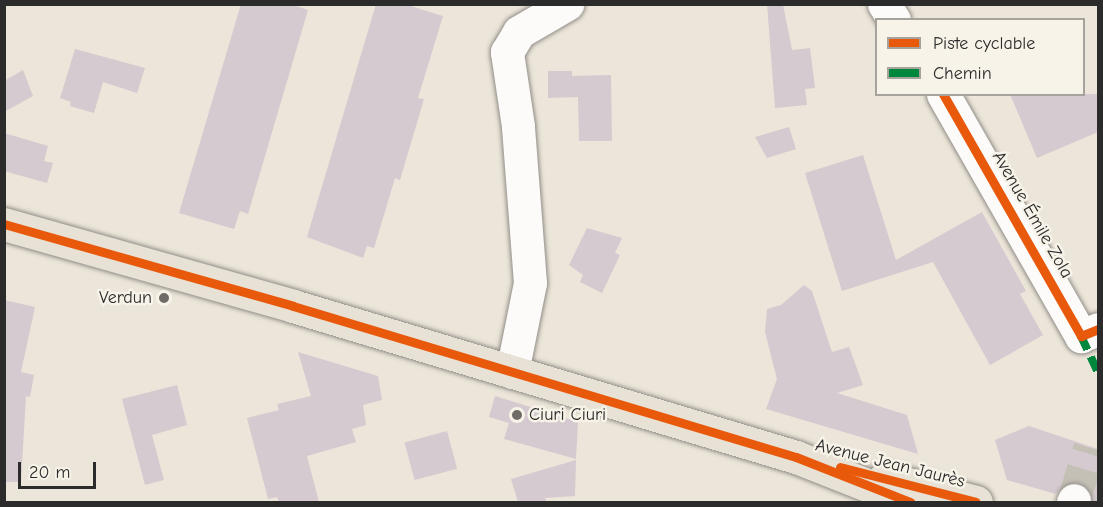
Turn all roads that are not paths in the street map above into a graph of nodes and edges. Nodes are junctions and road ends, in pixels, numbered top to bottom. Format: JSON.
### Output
{"nodes":[{"id":1,"x":567,"y":4,"type":"edge"},
{"id":2,"x":884,"y":4,"type":"edge"},
{"id":3,"x":893,"y":18,"type":"edge"},
{"id":4,"x":945,"y":96,"type":"edge"},
{"id":5,"x":4,"y":224,"type":"edge"},
{"id":6,"x":1098,"y":329,"type":"edge"},
{"id":7,"x":512,"y":372,"type":"junction"},
{"id":8,"x":796,"y":457,"type":"junction"},
{"id":9,"x":910,"y":502,"type":"edge"},
{"id":10,"x":976,"y":502,"type":"edge"}],
"edges":[{"from":1,"to":7,"type":"street"},
{"from":2,"to":3,"type":"street"},
{"from":4,"to":6,"type":"street","name":"Avenue Émile Zola"},
{"from":5,"to":7,"type":"main road"},
{"from":7,"to":8,"type":"main road"},
{"from":8,"to":9,"type":"main road"},
{"from":8,"to":10,"type":"main road","name":"Avenue Jean Jaurès"}]}
